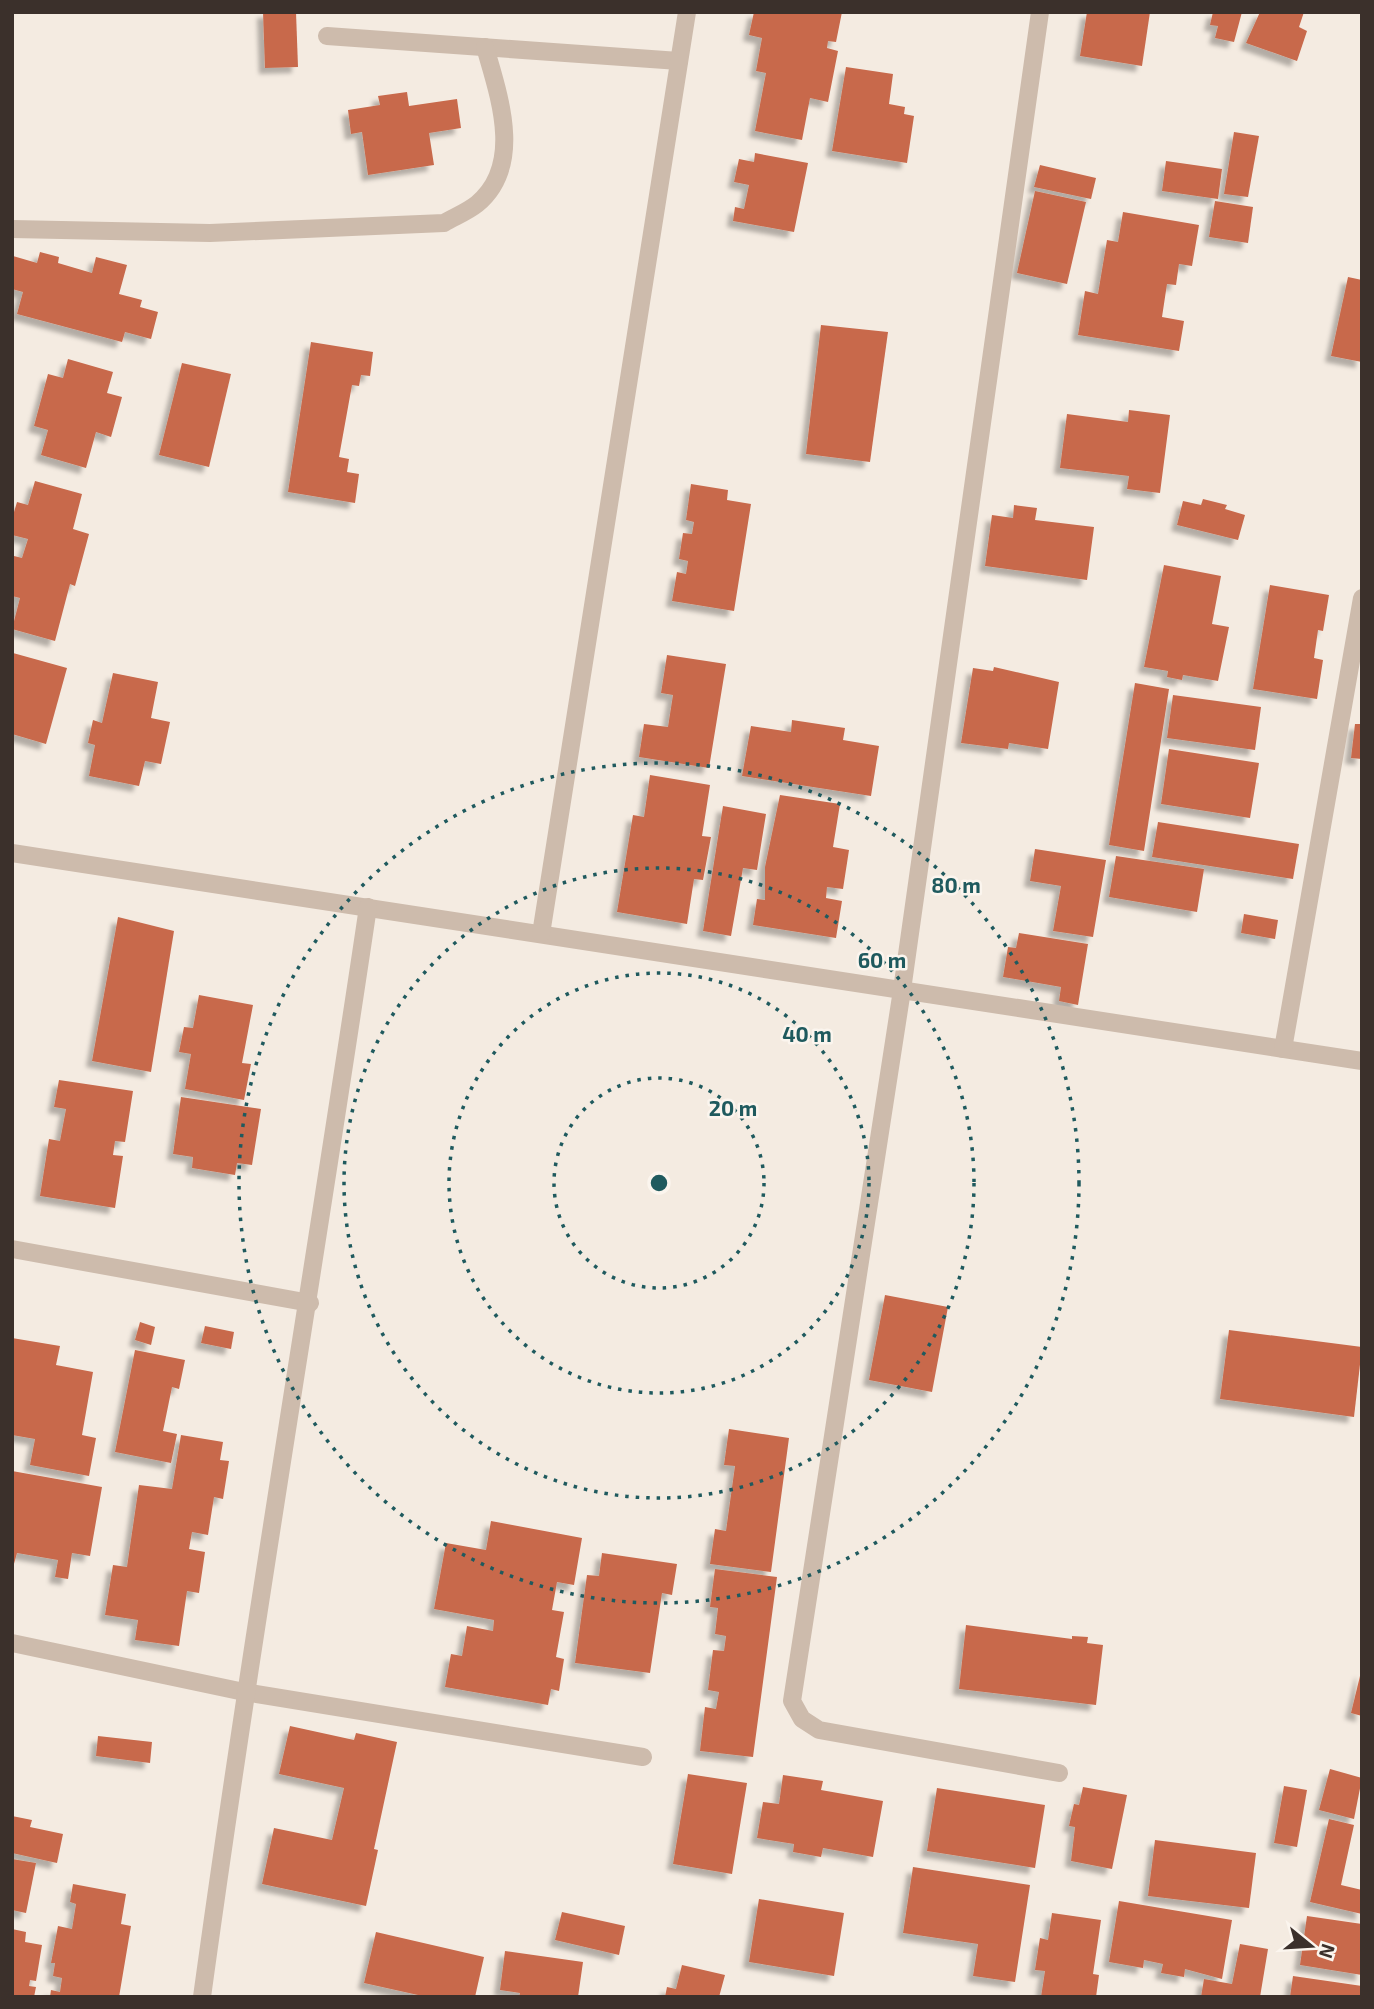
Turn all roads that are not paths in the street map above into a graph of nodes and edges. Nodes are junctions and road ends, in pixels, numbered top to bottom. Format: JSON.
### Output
{"nodes":[{"id":1,"x":687,"y":12,"type":"edge"},
{"id":2,"x":1040,"y":12,"type":"edge"},
{"id":3,"x":327,"y":36,"type":"dead end"},
{"id":4,"x":485,"y":47,"type":"junction"},
{"id":5,"x":679,"y":61,"type":"junction"},
{"id":6,"x":12,"y":229,"type":"edge"},
{"id":7,"x":1362,"y":598,"type":"edge"},
{"id":8,"x":12,"y":853,"type":"edge"},
{"id":9,"x":368,"y":907,"type":"junction"},
{"id":10,"x":541,"y":934,"type":"junction"},
{"id":11,"x":902,"y":990,"type":"junction"},
{"id":12,"x":1283,"y":1049,"type":"junction"},
{"id":13,"x":1362,"y":1061,"type":"edge"},
{"id":14,"x":12,"y":1250,"type":"edge"},
{"id":15,"x":310,"y":1303,"type":"junction"},
{"id":16,"x":12,"y":1643,"type":"edge"},
{"id":17,"x":244,"y":1692,"type":"junction"},
{"id":18,"x":643,"y":1756,"type":"dead end"},
{"id":19,"x":1059,"y":1773,"type":"dead end"},
{"id":20,"x":202,"y":1997,"type":"edge"}],
"edges":[{"from":1,"to":5,"type":"street"},
{"from":2,"to":11,"type":"street"},
{"from":3,"to":4,"type":"street"},
{"from":4,"to":5,"type":"street"},
{"from":4,"to":6,"type":"street"},
{"from":5,"to":10,"type":"street"},
{"from":7,"to":12,"type":"street"},
{"from":8,"to":9,"type":"street"},
{"from":9,"to":10,"type":"street"},
{"from":9,"to":15,"type":"street"},
{"from":10,"to":11,"type":"street"},
{"from":11,"to":12,"type":"street"},
{"from":11,"to":19,"type":"street"},
{"from":12,"to":13,"type":"street"},
{"from":14,"to":15,"type":"street"},
{"from":15,"to":17,"type":"street"},
{"from":16,"to":17,"type":"street"},
{"from":17,"to":18,"type":"street"},
{"from":17,"to":20,"type":"street"}]}
